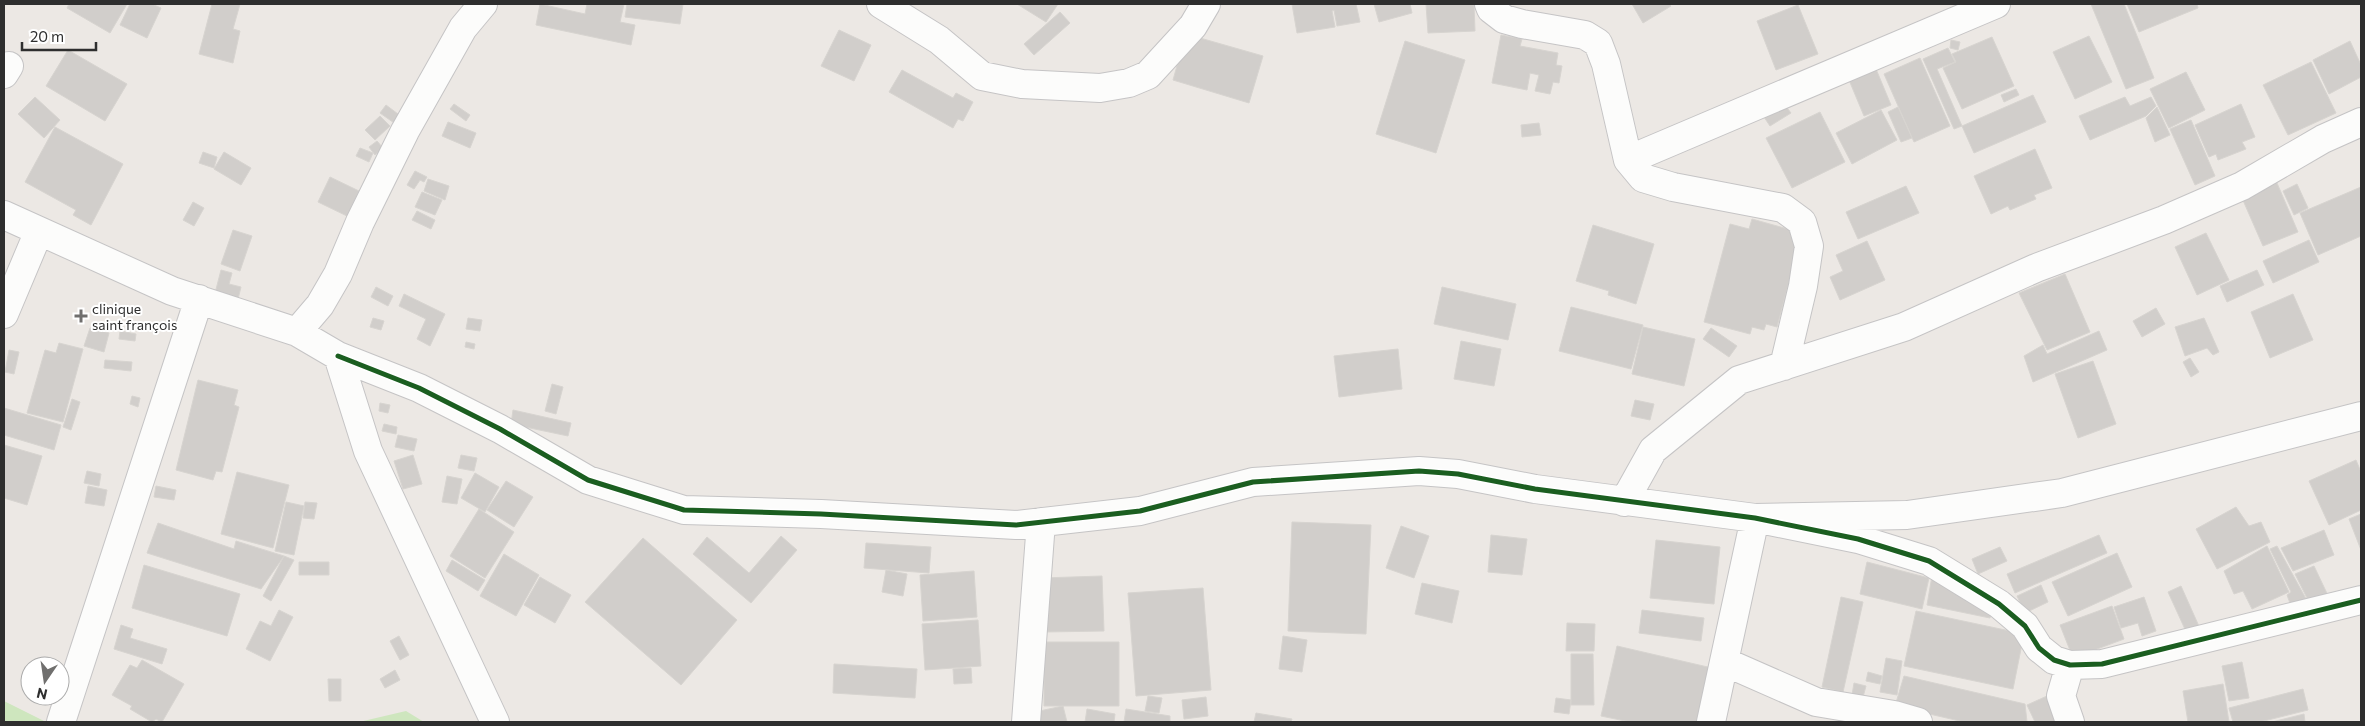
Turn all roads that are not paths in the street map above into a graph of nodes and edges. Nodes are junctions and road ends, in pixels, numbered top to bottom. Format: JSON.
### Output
{"nodes":[{"id":1,"x":483,"y":4,"type":"edge"},
{"id":2,"x":881,"y":4,"type":"edge"},
{"id":3,"x":1206,"y":4,"type":"edge"},
{"id":4,"x":1489,"y":4,"type":"edge"},
{"id":5,"x":1992,"y":4,"type":"edge"},
{"id":6,"x":2361,"y":122,"type":"edge"},
{"id":7,"x":1628,"y":160,"type":"junction"},
{"id":8,"x":4,"y":215,"type":"edge"},
{"id":9,"x":39,"y":231,"type":"junction"},
{"id":10,"x":7,"y":299,"type":"edge"},
{"id":11,"x":199,"y":299,"type":"junction"},
{"id":12,"x":297,"y":332,"type":"junction"},
{"id":13,"x":338,"y":356,"type":"junction"},
{"id":14,"x":1784,"y":366,"type":"junction"},
{"id":15,"x":2361,"y":416,"type":"edge"},
{"id":16,"x":1624,"y":502,"type":"junction"},
{"id":17,"x":1755,"y":518,"type":"junction"},
{"id":18,"x":1041,"y":522,"type":"junction"},
{"id":19,"x":2361,"y":600,"type":"edge"},
{"id":20,"x":1725,"y":662,"type":"junction"},
{"id":21,"x":2070,"y":665,"type":"junction"},
{"id":22,"x":61,"y":722,"type":"edge"},
{"id":23,"x":495,"y":722,"type":"edge"},
{"id":24,"x":1026,"y":722,"type":"edge"},
{"id":25,"x":1711,"y":722,"type":"edge"},
{"id":26,"x":1918,"y":722,"type":"edge"},
{"id":27,"x":2070,"y":722,"type":"edge"}],
"edges":[{"from":1,"to":12,"type":"street"},
{"from":2,"to":3,"type":"street"},
{"from":4,"to":7,"type":"street"},
{"from":5,"to":7,"type":"street"},
{"from":6,"to":14,"type":"street"},
{"from":7,"to":14,"type":"street"},
{"from":8,"to":9,"type":"street"},
{"from":9,"to":10,"type":"street"},
{"from":9,"to":11,"type":"street"},
{"from":11,"to":12,"type":"street"},
{"from":11,"to":22,"type":"street"},
{"from":12,"to":13,"type":"street"},
{"from":13,"to":18,"type":"street"},
{"from":13,"to":23,"type":"street"},
{"from":14,"to":16,"type":"street"},
{"from":15,"to":17,"type":"street"},
{"from":16,"to":17,"type":"street"},
{"from":16,"to":18,"type":"street"},
{"from":17,"to":20,"type":"street"},
{"from":17,"to":21,"type":"street"},
{"from":18,"to":24,"type":"street"},
{"from":19,"to":21,"type":"street"},
{"from":20,"to":25,"type":"street"},
{"from":20,"to":26,"type":"street"},
{"from":21,"to":27,"type":"street"}]}
